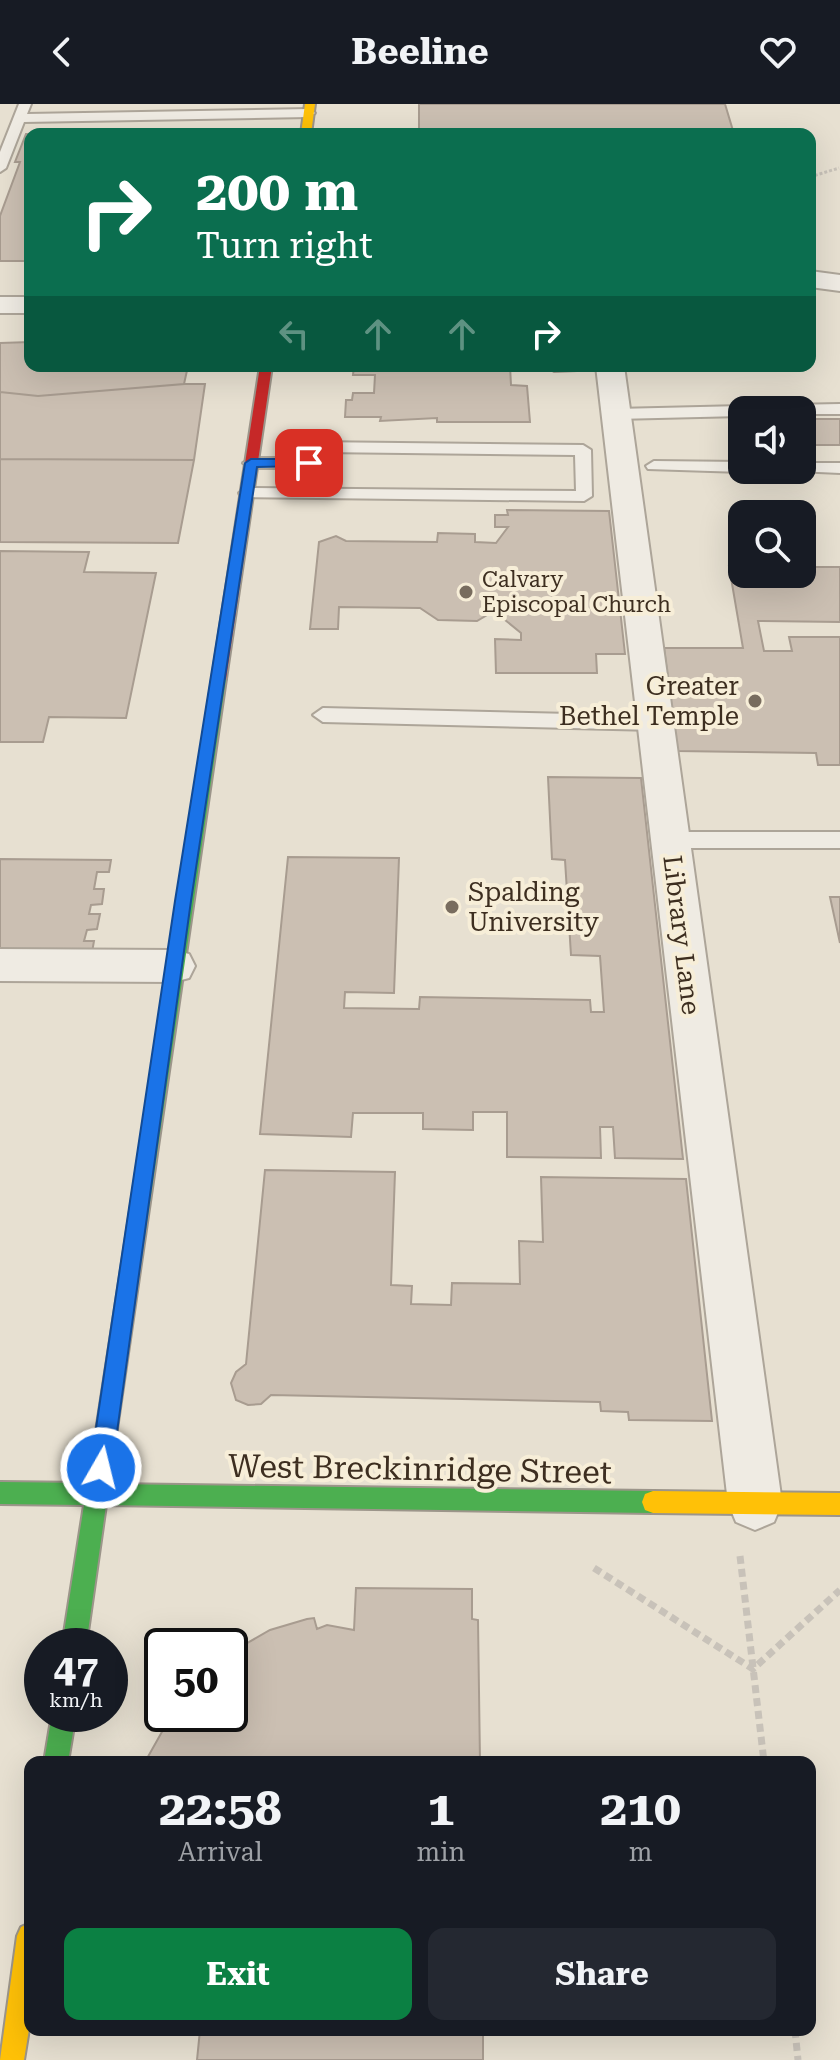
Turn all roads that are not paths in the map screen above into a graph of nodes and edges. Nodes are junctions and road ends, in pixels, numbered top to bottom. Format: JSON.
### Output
{"nodes":[{"id":1,"x":25,"y":104,"type":"edge"},
{"id":2,"x":310,"y":109,"type":"edge"},
{"id":3,"x":20,"y":118,"type":"junction"},
{"id":4,"x":1,"y":161,"type":"edge"},
{"id":5,"x":816,"y":280,"type":"edge"},
{"id":6,"x":840,"y":283,"type":"edge"},
{"id":7,"x":0,"y":305,"type":"edge"},
{"id":8,"x":24,"y":305,"type":"edge"},
{"id":9,"x":265,"y":372,"type":"edge"},
{"id":10,"x":611,"y":372,"type":"edge"},
{"id":11,"x":816,"y":409,"type":"edge"},
{"id":12,"x":840,"y":409,"type":"edge"},
{"id":13,"x":728,"y":411,"type":"edge"},
{"id":14,"x":616,"y":414,"type":"junction"},
{"id":15,"x":251,"y":463,"type":"junction"},
{"id":16,"x":309,"y":463,"type":"junction"},
{"id":17,"x":654,"y":466,"type":"dead end"},
{"id":18,"x":728,"y":467,"type":"edge"},
{"id":19,"x":816,"y":468,"type":"edge"},
{"id":20,"x":840,"y":468,"type":"edge"},
{"id":21,"x":247,"y":493,"type":"junction"},
{"id":22,"x":308,"y":493,"type":"junction"},
{"id":23,"x":323,"y":715,"type":"dead end"},
{"id":24,"x":655,"y":723,"type":"junction"},
{"id":25,"x":670,"y":840,"type":"junction"},
{"id":26,"x":840,"y":840,"type":"edge"},
{"id":27,"x":0,"y":965,"type":"edge"},
{"id":28,"x":174,"y":966,"type":"junction"},
{"id":29,"x":0,"y":1493,"type":"edge"},
{"id":30,"x":97,"y":1494,"type":"junction"},
{"id":31,"x":744,"y":1503,"type":"junction"},
{"id":32,"x":840,"y":1504,"type":"edge"},
{"id":33,"x":77,"y":1628,"type":"edge"},
{"id":34,"x":61,"y":1732,"type":"edge"},
{"id":35,"x":57,"y":1756,"type":"edge"},
{"id":36,"x":24,"y":1975,"type":"edge"},
{"id":37,"x":11,"y":2060,"type":"edge"}],
"edges":[{"from":1,"to":3,"type":"lane"},
{"from":2,"to":3,"type":"lane"},
{"from":3,"to":4,"type":"lane"},
{"from":5,"to":6,"type":"street"},
{"from":7,"to":8,"type":"street"},
{"from":9,"to":15,"type":"main road"},
{"from":10,"to":14,"type":"street","name":"Library Lane"},
{"from":11,"to":12,"type":"lane"},
{"from":13,"to":14,"type":"lane"},
{"from":14,"to":24,"type":"street","name":"Library Lane"},
{"from":15,"to":16,"type":"lane"},
{"from":15,"to":21,"type":"main road"},
{"from":16,"to":22,"type":"lane"},
{"from":16,"to":22,"type":"lane"},
{"from":17,"to":18,"type":"lane"},
{"from":19,"to":20,"type":"lane"},
{"from":21,"to":22,"type":"lane"},
{"from":21,"to":28,"type":"main road"},
{"from":23,"to":24,"type":"lane"},
{"from":24,"to":25,"type":"street","name":"Library Lane"},
{"from":25,"to":26,"type":"lane"},
{"from":25,"to":31,"type":"street","name":"Library Lane"},
{"from":27,"to":28,"type":"street"},
{"from":28,"to":30,"type":"main road"},
{"from":29,"to":30,"type":"main road","name":"West Breckinridge Street"},
{"from":30,"to":31,"type":"main road","name":"West Breckinridge Street"},
{"from":30,"to":33,"type":"main road"},
{"from":31,"to":32,"type":"main road","name":"West Breckinridge Street"},
{"from":34,"to":35,"type":"main road"},
{"from":36,"to":37,"type":"main road"}]}
